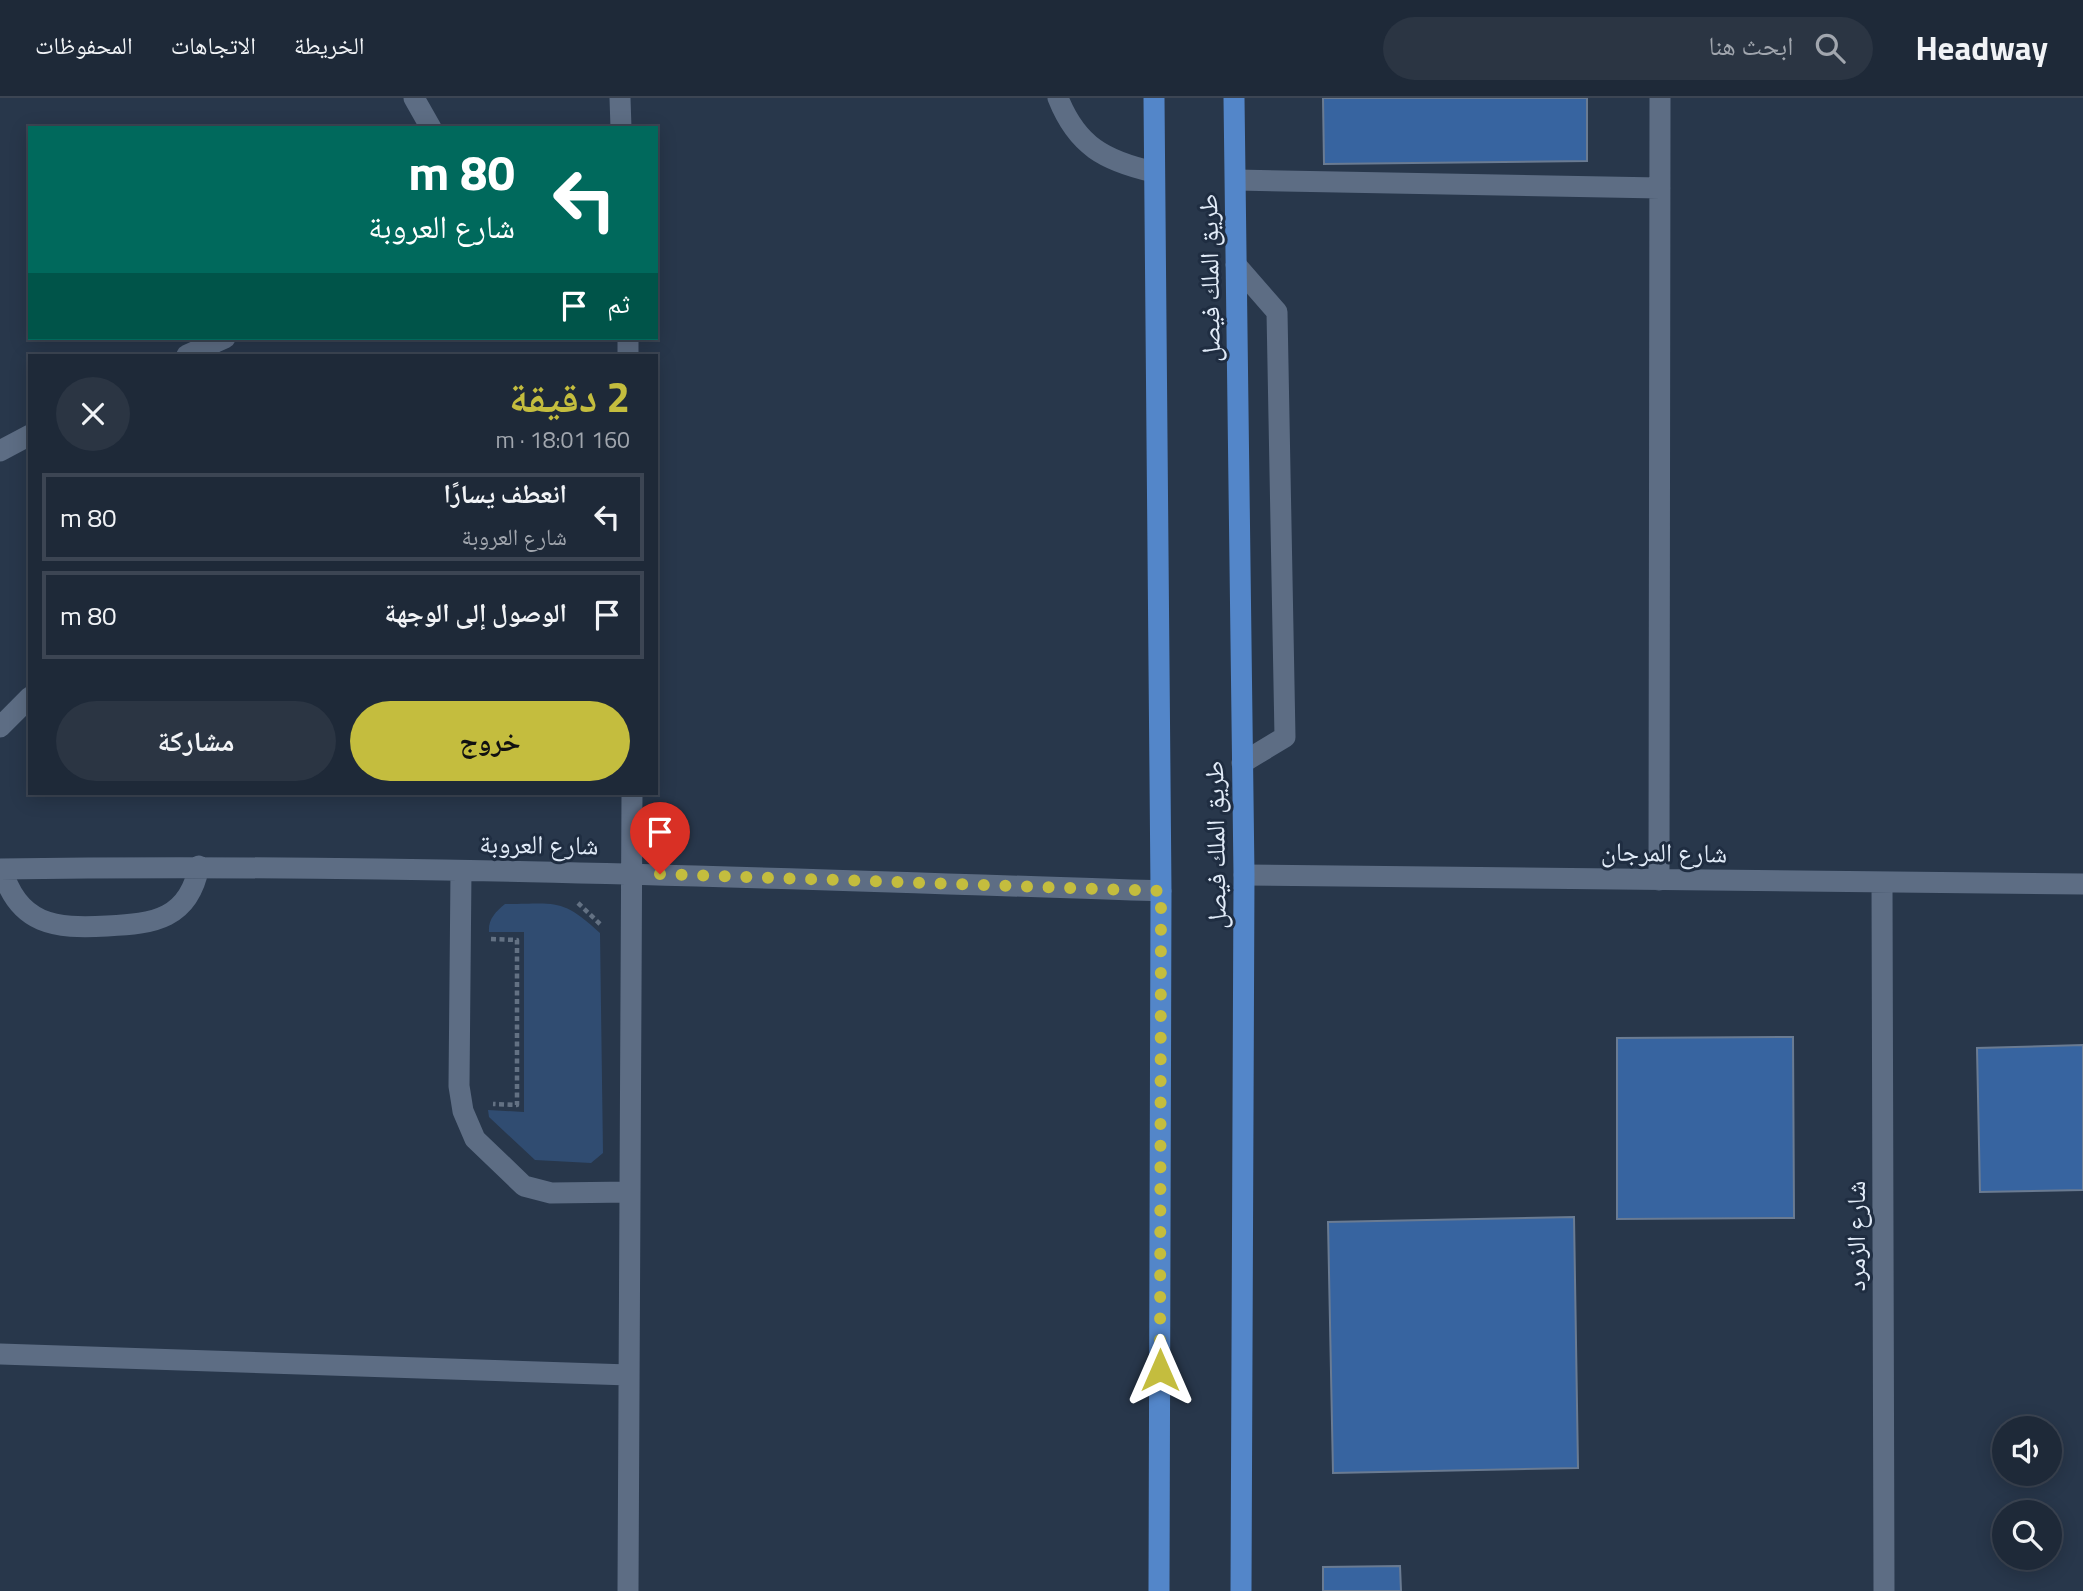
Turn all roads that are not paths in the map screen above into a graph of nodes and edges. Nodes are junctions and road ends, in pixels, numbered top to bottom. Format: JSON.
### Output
{"nodes":[{"id":1,"x":414,"y":98,"type":"edge"},
{"id":2,"x":620,"y":98,"type":"edge"},
{"id":3,"x":1058,"y":98,"type":"edge"},
{"id":4,"x":1154,"y":98,"type":"edge"},
{"id":5,"x":1234,"y":98,"type":"edge"},
{"id":6,"x":1660,"y":98,"type":"edge"},
{"id":7,"x":430,"y":126,"type":"edge"},
{"id":8,"x":621,"y":126,"type":"edge"},
{"id":9,"x":1154,"y":172,"type":"junction"},
{"id":10,"x":1236,"y":180,"type":"junction"},
{"id":11,"x":1660,"y":188,"type":"junction"},
{"id":12,"x":1237,"y":265,"type":"junction"},
{"id":13,"x":221,"y":340,"type":"edge"},
{"id":14,"x":189,"y":354,"type":"edge"},
{"id":15,"x":28,"y":436,"type":"edge"},
{"id":16,"x":0,"y":451,"type":"edge"},
{"id":17,"x":28,"y":699,"type":"edge"},
{"id":18,"x":0,"y":727,"type":"edge"},
{"id":19,"x":1242,"y":763,"type":"junction"},
{"id":20,"x":632,"y":795,"type":"edge"},
{"id":21,"x":199,"y":866,"type":"junction"},
{"id":22,"x":1,"y":869,"type":"edge"},
{"id":23,"x":461,"y":871,"type":"junction"},
{"id":24,"x":632,"y":873,"type":"junction"},
{"id":25,"x":1244,"y":875,"type":"junction"},
{"id":26,"x":1660,"y":880,"type":"junction"},
{"id":27,"x":1882,"y":881,"type":"junction"},
{"id":28,"x":2083,"y":884,"type":"edge"},
{"id":29,"x":1161,"y":891,"type":"junction"},
{"id":30,"x":630,"y":1192,"type":"junction"},
{"id":31,"x":0,"y":1354,"type":"edge"},
{"id":32,"x":629,"y":1375,"type":"junction"},
{"id":33,"x":628,"y":1591,"type":"edge"},
{"id":34,"x":1159,"y":1591,"type":"edge"},
{"id":35,"x":1241,"y":1591,"type":"edge"},
{"id":36,"x":1884,"y":1591,"type":"edge"}],
"edges":[{"from":1,"to":7,"type":"street"},
{"from":2,"to":8,"type":"street"},
{"from":3,"to":9,"type":"street"},
{"from":4,"to":9,"type":"main road","name":"طريق الملك فيصل"},
{"from":5,"to":10,"type":"main road","name":"طريق الملك فيصل"},
{"from":6,"to":11,"type":"street"},
{"from":9,"to":29,"type":"main road","name":"طريق الملك فيصل"},
{"from":10,"to":11,"type":"street"},
{"from":10,"to":12,"type":"main road","name":"طريق الملك فيصل"},
{"from":11,"to":26,"type":"street"},
{"from":12,"to":19,"type":"main road","name":"طريق الملك فيصل"},
{"from":12,"to":19,"type":"street"},
{"from":13,"to":14,"type":"street"},
{"from":15,"to":16,"type":"street"},
{"from":17,"to":18,"type":"street"},
{"from":19,"to":25,"type":"main road","name":"طريق الملك فيصل"},
{"from":20,"to":24,"type":"street"},
{"from":21,"to":22,"type":"street","name":"شارع العروبة"},
{"from":21,"to":22,"type":"street"},
{"from":21,"to":23,"type":"street","name":"شارع العروبة"},
{"from":23,"to":24,"type":"street","name":"شارع العروبة"},
{"from":23,"to":30,"type":"street"},
{"from":24,"to":29,"type":"street","name":"شارع العروبة"},
{"from":24,"to":30,"type":"street"},
{"from":25,"to":26,"type":"street","name":"شارع المرجان"},
{"from":25,"to":35,"type":"main road","name":"طريق الملك فيصل"},
{"from":26,"to":27,"type":"street","name":"شارع المرجان"},
{"from":27,"to":28,"type":"street","name":"شارع المرجان"},
{"from":27,"to":36,"type":"street","name":"شارع الزمرد"},
{"from":29,"to":34,"type":"main road","name":"طريق الملك فيصل"},
{"from":30,"to":32,"type":"street"},
{"from":31,"to":32,"type":"street"},
{"from":32,"to":33,"type":"street"}]}
